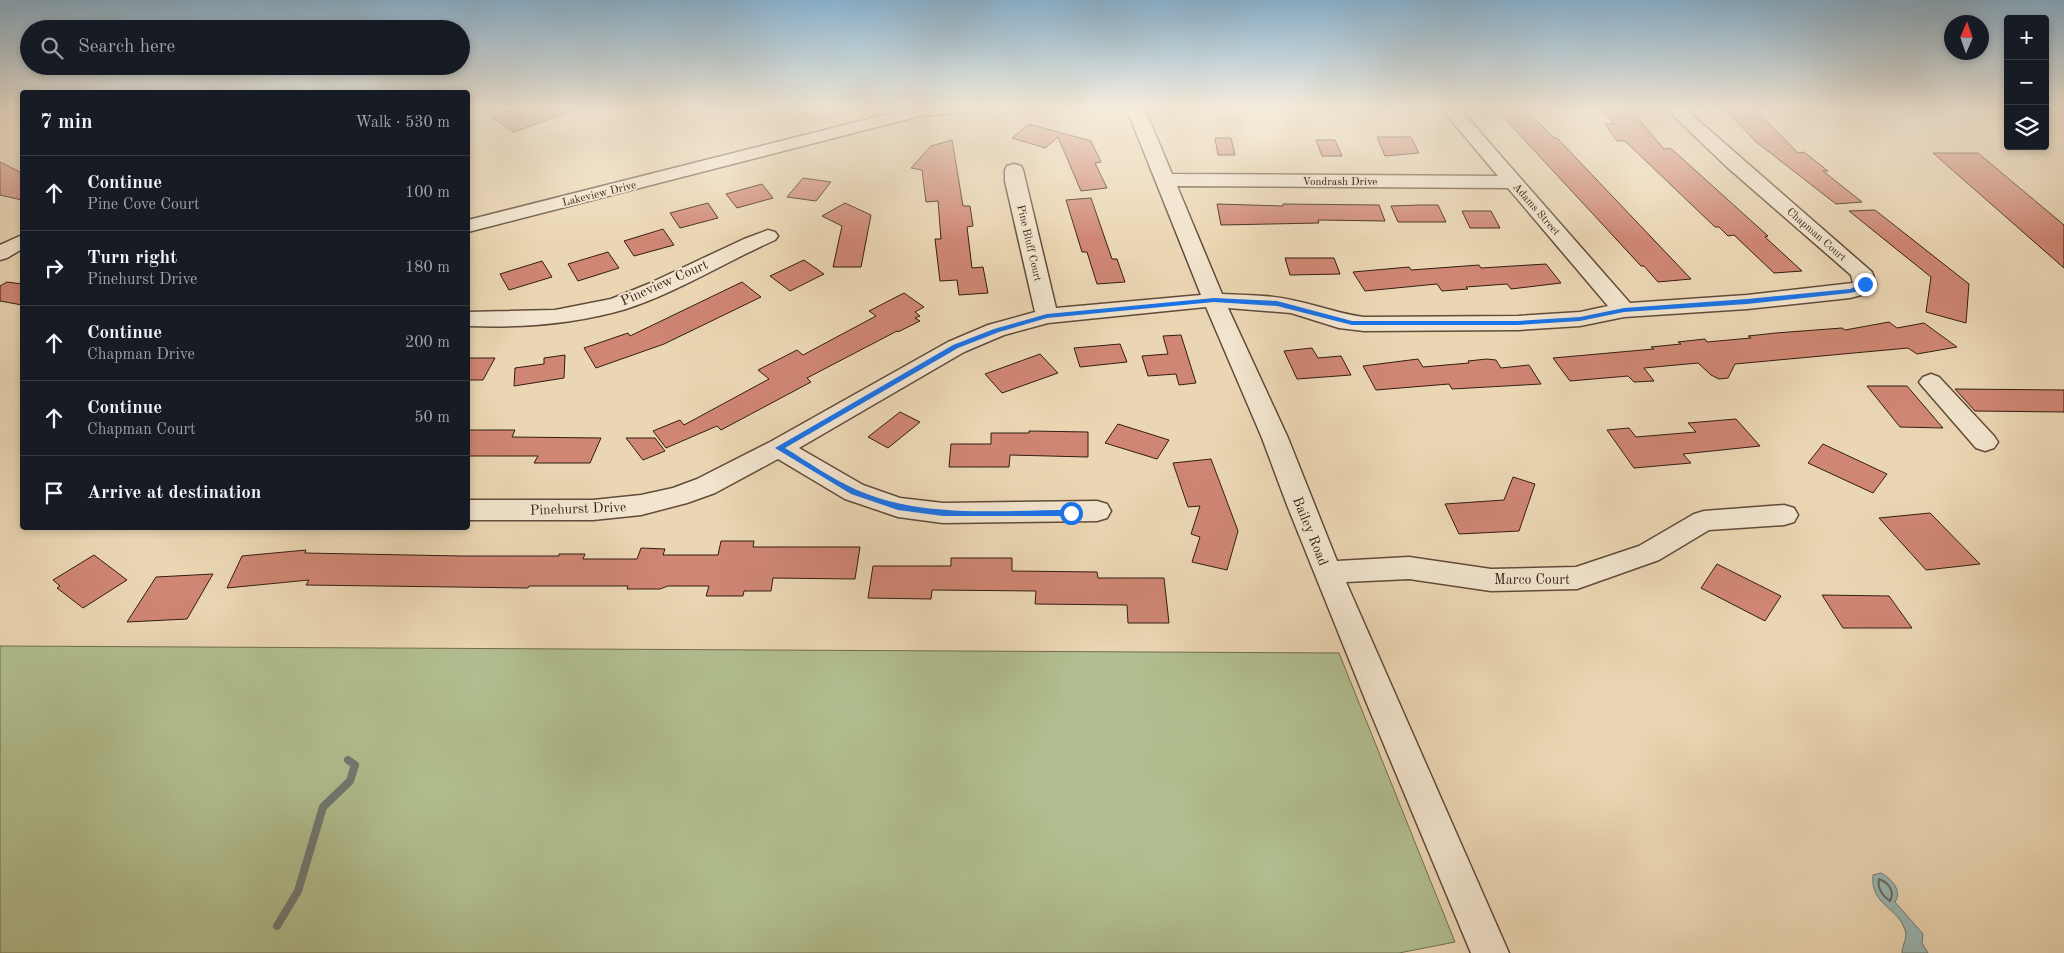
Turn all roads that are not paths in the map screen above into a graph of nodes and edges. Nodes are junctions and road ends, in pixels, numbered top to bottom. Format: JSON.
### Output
{"nodes":[{"id":1,"x":761,"y":151,"type":"edge"},
{"id":2,"x":1154,"y":151,"type":"edge"},
{"id":3,"x":1488,"y":151,"type":"edge"},
{"id":4,"x":1721,"y":151,"type":"edge"},
{"id":5,"x":1014,"y":170,"type":"dead end"},
{"id":6,"x":1166,"y":180,"type":"junction"},
{"id":7,"x":1514,"y":182,"type":"junction"},
{"id":8,"x":470,"y":225,"type":"edge"},
{"id":9,"x":0,"y":236,"type":"edge"},
{"id":10,"x":768,"y":236,"type":"dead end"},
{"id":11,"x":20,"y":241,"type":"edge"},
{"id":12,"x":20,"y":242,"type":"edge"},
{"id":13,"x":0,"y":254,"type":"edge"},
{"id":14,"x":1214,"y":300,"type":"junction"},
{"id":15,"x":1747,"y":302,"type":"joint"},
{"id":16,"x":1624,"y":310,"type":"junction"},
{"id":17,"x":1047,"y":316,"type":"junction"},
{"id":18,"x":470,"y":319,"type":"edge"},
{"id":19,"x":1931,"y":382,"type":"dead end"},
{"id":20,"x":1985,"y":442,"type":"dead end"},
{"id":21,"x":779,"y":448,"type":"junction"},
{"id":22,"x":470,"y":510,"type":"edge"},
{"id":23,"x":1097,"y":511,"type":"dead end"},
{"id":24,"x":1784,"y":515,"type":"dead end"},
{"id":25,"x":1328,"y":572,"type":"junction"},
{"id":26,"x":1490,"y":953,"type":"edge"}],
"edges":[{"from":1,"to":8,"type":"street","name":"Lakeview Drive"},
{"from":2,"to":6,"type":"street","name":"Bailey Road"},
{"from":3,"to":7,"type":"street","name":"Adams Street"},
{"from":4,"to":15,"type":"street","name":"Chapman Court"},
{"from":5,"to":17,"type":"street","name":"Pine Bluff Court"},
{"from":6,"to":7,"type":"street","name":"Vondrash Drive"},
{"from":6,"to":14,"type":"street","name":"Bailey Road"},
{"from":7,"to":16,"type":"street","name":"Adams Street"},
{"from":9,"to":11,"type":"street"},
{"from":10,"to":18,"type":"street","name":"Pineview Court"},
{"from":12,"to":13,"type":"street"},
{"from":14,"to":16,"type":"street","name":"Pinehurst Drive"},
{"from":14,"to":17,"type":"street","name":"Pinehurst Drive"},
{"from":14,"to":25,"type":"street","name":"Bailey Road"},
{"from":15,"to":16,"type":"street","name":"Pinehurst Drive"},
{"from":17,"to":21,"type":"street","name":"Pinehurst Drive"},
{"from":19,"to":20,"type":"street"},
{"from":21,"to":22,"type":"street","name":"Pinehurst Drive"},
{"from":21,"to":23,"type":"street"},
{"from":24,"to":25,"type":"street","name":"Marco Court"},
{"from":25,"to":26,"type":"street","name":"Bailey Road"}]}
